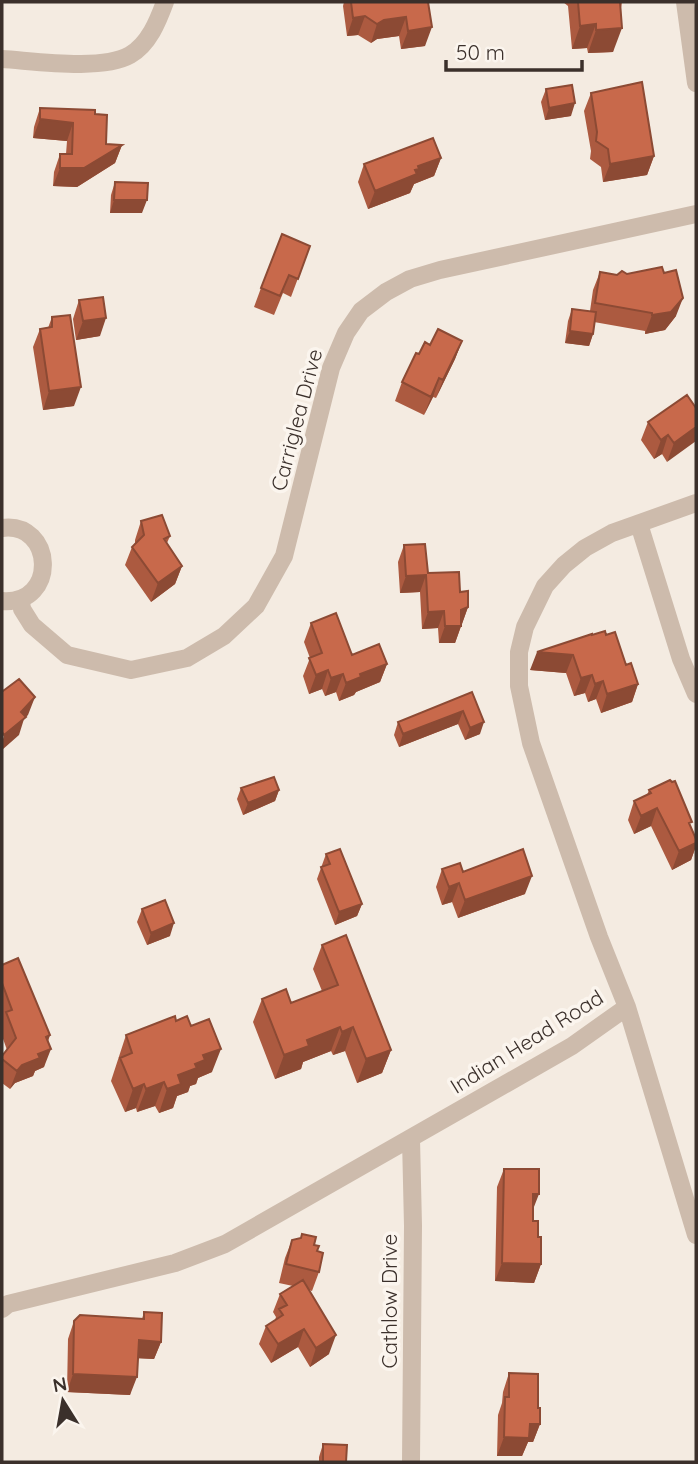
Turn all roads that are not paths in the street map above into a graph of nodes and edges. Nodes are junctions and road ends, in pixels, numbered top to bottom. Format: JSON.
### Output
{"nodes":[{"id":1,"x":165,"y":2,"type":"edge"},
{"id":2,"x":685,"y":2,"type":"edge"},
{"id":3,"x":2,"y":59,"type":"edge"},
{"id":4,"x":696,"y":83,"type":"edge"},
{"id":5,"x":696,"y":214,"type":"edge"},
{"id":6,"x":696,"y":503,"type":"edge"},
{"id":7,"x":639,"y":524,"type":"junction"},
{"id":8,"x":2,"y":528,"type":"edge"},
{"id":9,"x":20,"y":600,"type":"junction"},
{"id":10,"x":2,"y":601,"type":"edge"},
{"id":11,"x":696,"y":694,"type":"edge"},
{"id":12,"x":627,"y":1007,"type":"junction"},
{"id":13,"x":411,"y":1139,"type":"junction"},
{"id":14,"x":696,"y":1235,"type":"edge"},
{"id":15,"x":2,"y":1309,"type":"edge"},
{"id":16,"x":411,"y":1462,"type":"edge"}],
"edges":[{"from":1,"to":3,"type":"street"},
{"from":2,"to":4,"type":"street"},
{"from":5,"to":9,"type":"street","name":"Carriglea Drive"},
{"from":6,"to":7,"type":"street","name":"Indian Head Road"},
{"from":7,"to":11,"type":"street"},
{"from":7,"to":12,"type":"street","name":"Indian Head Road"},
{"from":8,"to":9,"type":"street"},
{"from":9,"to":10,"type":"street"},
{"from":12,"to":13,"type":"street","name":"Indian Head Road"},
{"from":12,"to":14,"type":"street"},
{"from":13,"to":15,"type":"street","name":"Indian Head Road"},
{"from":13,"to":16,"type":"street","name":"Cathlow Drive"}]}
